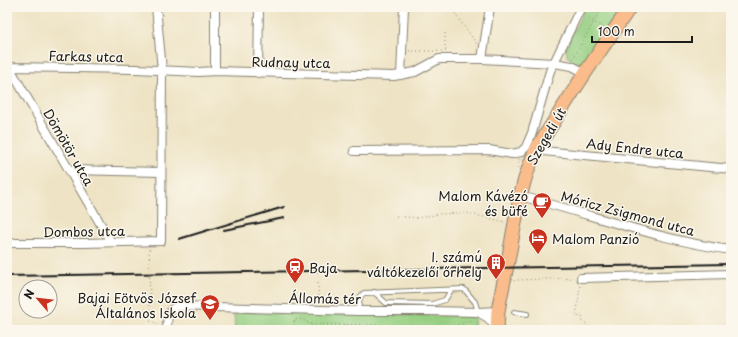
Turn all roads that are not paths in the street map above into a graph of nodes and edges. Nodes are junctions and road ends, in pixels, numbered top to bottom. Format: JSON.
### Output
{"nodes":[{"id":1,"x":156,"y":7,"type":"edge"},
{"id":2,"x":215,"y":7,"type":"edge"},
{"id":3,"x":259,"y":7,"type":"edge"},
{"id":4,"x":404,"y":7,"type":"edge"},
{"id":5,"x":490,"y":7,"type":"edge"},
{"id":6,"x":581,"y":7,"type":"edge"},
{"id":7,"x":630,"y":7,"type":"edge"},
{"id":8,"x":482,"y":55,"type":"junction"},
{"id":9,"x":554,"y":63,"type":"junction"},
{"id":10,"x":8,"y":65,"type":"edge"},
{"id":11,"x":162,"y":70,"type":"junction"},
{"id":12,"x":214,"y":71,"type":"junction"},
{"id":13,"x":258,"y":73,"type":"junction"},
{"id":14,"x":585,"y":73,"type":"junction"},
{"id":15,"x":401,"y":76,"type":"junction"},
{"id":16,"x":537,"y":148,"type":"junction"},
{"id":17,"x":354,"y":151,"type":"dead end"},
{"id":18,"x":731,"y":169,"type":"edge"},
{"id":19,"x":69,"y":170,"type":"junction"},
{"id":20,"x":162,"y":172,"type":"junction"},
{"id":21,"x":520,"y":196,"type":"junction"},
{"id":22,"x":111,"y":242,"type":"junction"},
{"id":23,"x":7,"y":243,"type":"edge"},
{"id":24,"x":731,"y":250,"type":"edge"},
{"id":25,"x":731,"y":274,"type":"edge"},
{"id":26,"x":581,"y":278,"type":"road end"},
{"id":27,"x":451,"y":290,"type":"junction"},
{"id":28,"x":374,"y":292,"type":"junction"},
{"id":29,"x":358,"y":311,"type":"junction"},
{"id":30,"x":501,"y":311,"type":"junction"},
{"id":31,"x":514,"y":312,"type":"dead end"},
{"id":32,"x":527,"y":314,"type":"dead end"},
{"id":33,"x":476,"y":315,"type":"junction"},
{"id":34,"x":167,"y":328,"type":"edge"},
{"id":35,"x":497,"y":329,"type":"edge"}],
"edges":[{"from":1,"to":11,"type":"street"},
{"from":2,"to":12,"type":"street"},
{"from":3,"to":13,"type":"street"},
{"from":4,"to":15,"type":"street"},
{"from":5,"to":8,"type":"street"},
{"from":6,"to":9,"type":"street"},
{"from":7,"to":14,"type":"main road","name":"Szegedi út"},
{"from":8,"to":9,"type":"street","name":"Rudnay utca"},
{"from":8,"to":15,"type":"street","name":"Rudnay utca"},
{"from":9,"to":14,"type":"street","name":"Rudnay utca"},
{"from":9,"to":17,"type":"street"},
{"from":10,"to":11,"type":"street","name":"Farkas utca"},
{"from":10,"to":19,"type":"street","name":"Dömötör utca"},
{"from":11,"to":12,"type":"street","name":"Rudnay utca"},
{"from":11,"to":20,"type":"street"},
{"from":12,"to":13,"type":"street","name":"Rudnay utca"},
{"from":13,"to":15,"type":"street","name":"Rudnay utca"},
{"from":14,"to":16,"type":"main road","name":"Szegedi út"},
{"from":16,"to":18,"type":"street","name":"Ady Endre utca"},
{"from":16,"to":21,"type":"main road","name":"Szegedi út"},
{"from":19,"to":20,"type":"street"},
{"from":19,"to":22,"type":"street","name":"Dömötör utca"},
{"from":20,"to":22,"type":"street","name":"Dombos utca"},
{"from":21,"to":24,"type":"street","name":"Móricz Zsigmond utca"},
{"from":21,"to":30,"type":"main road","name":"Szegedi út"},
{"from":22,"to":23,"type":"street","name":"Dombos utca"},
{"from":25,"to":26,"type":"street"},
{"from":27,"to":28,"type":"lane"},
{"from":27,"to":28,"type":"lane"},
{"from":27,"to":33,"type":"lane"},
{"from":28,"to":29,"type":"lane"},
{"from":29,"to":33,"type":"street","name":"Állomás tér"},
{"from":29,"to":34,"type":"street","name":"Állomás tér"},
{"from":30,"to":33,"type":"street","name":"Állomás tér"},
{"from":30,"to":35,"type":"main road","name":"Szegedi út"},
{"from":31,"to":32,"type":"lane"},
{"from":33,"to":35,"type":"street"}]}
